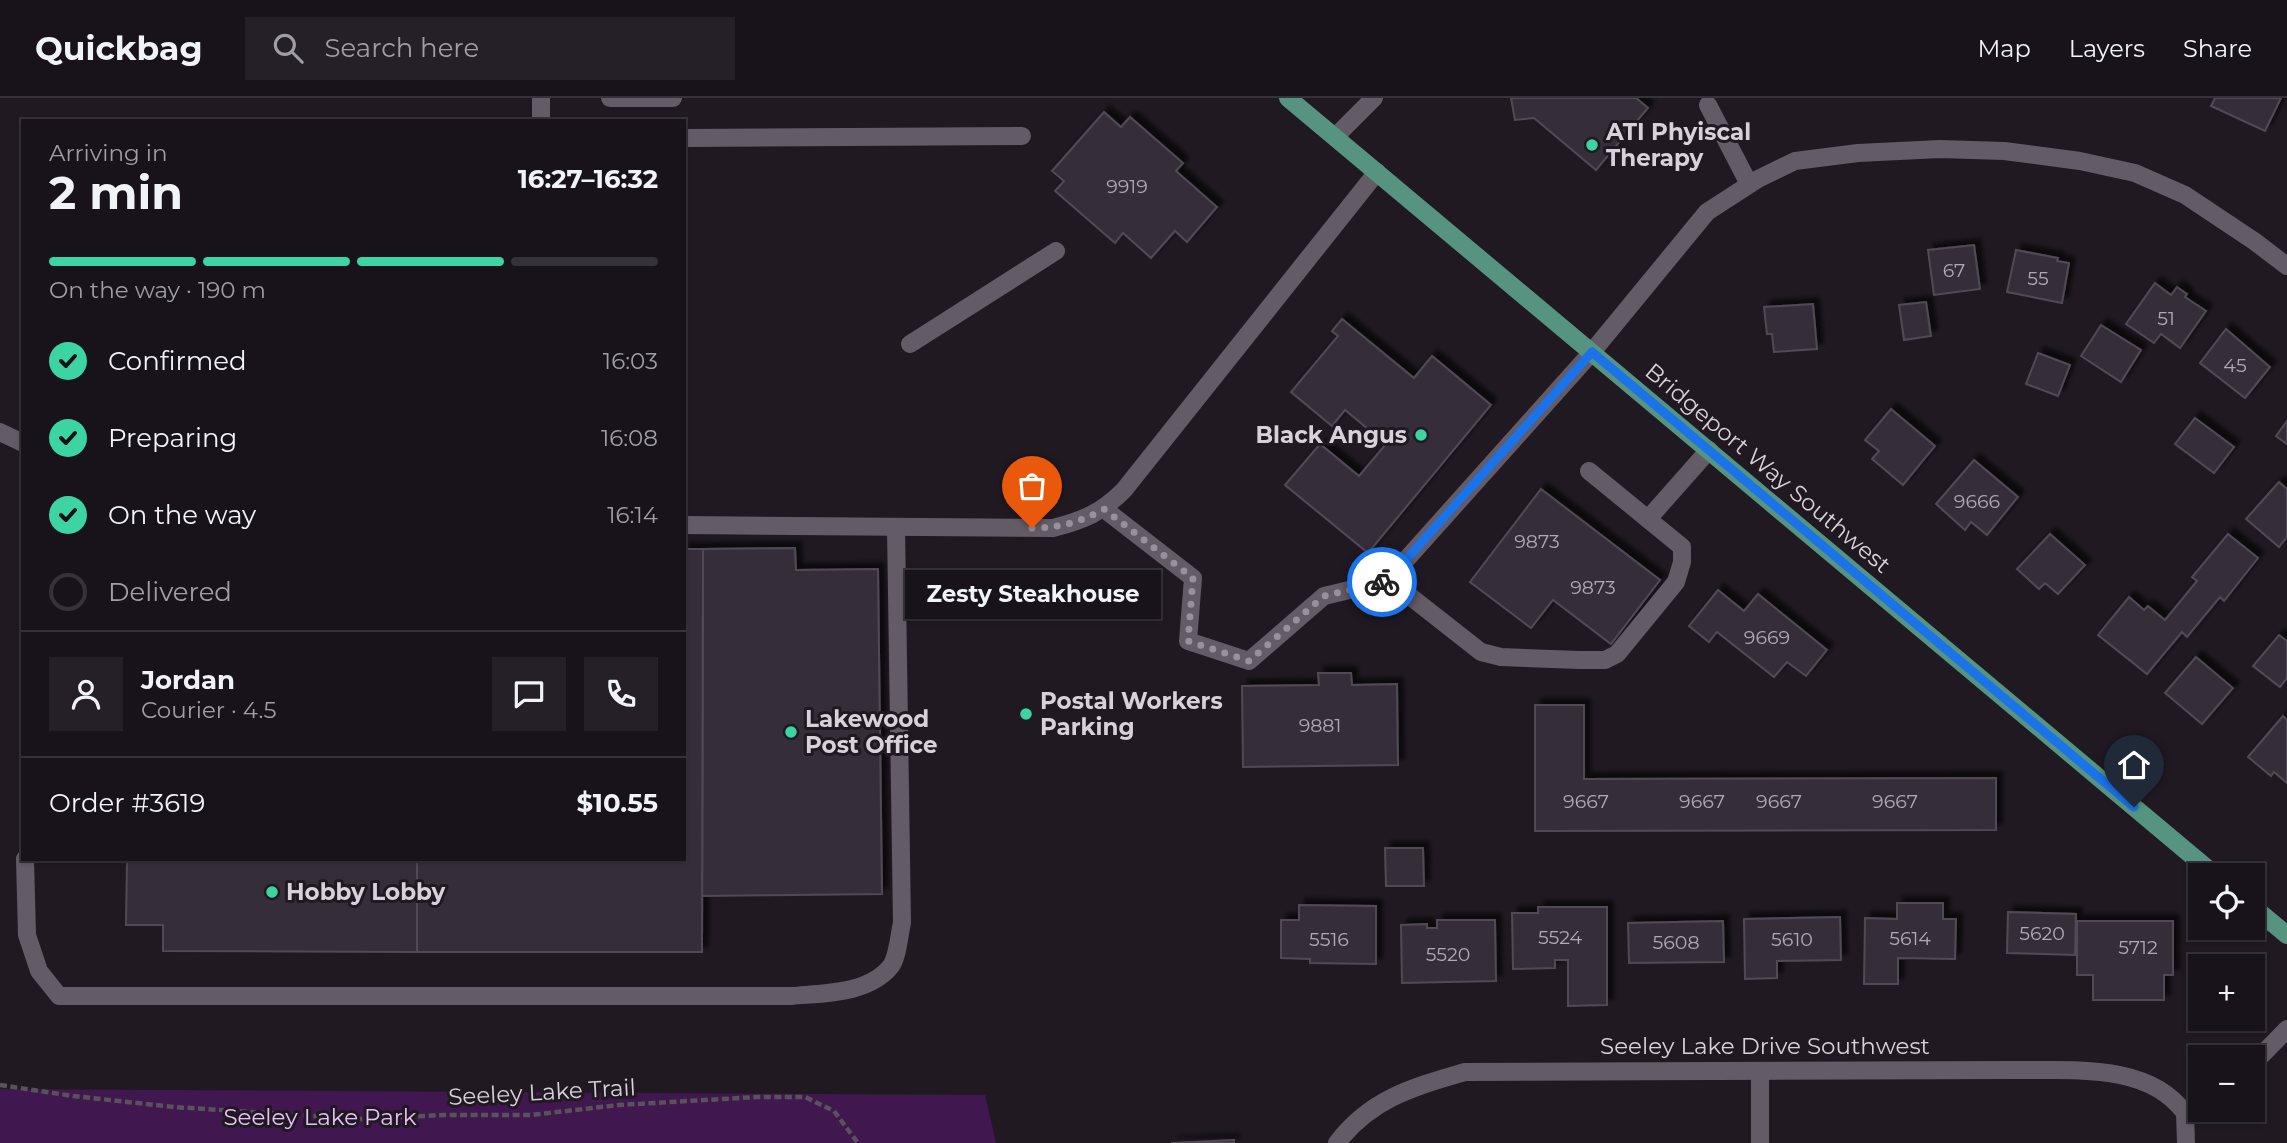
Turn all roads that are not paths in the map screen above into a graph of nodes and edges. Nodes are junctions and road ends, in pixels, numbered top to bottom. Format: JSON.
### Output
{"nodes":[{"id":1,"x":541,"y":98,"type":"edge"},
{"id":2,"x":610,"y":98,"type":"edge"},
{"id":3,"x":673,"y":98,"type":"edge"},
{"id":4,"x":1288,"y":98,"type":"edge"},
{"id":5,"x":1374,"y":98,"type":"edge"},
{"id":6,"x":1708,"y":105,"type":"dead end"},
{"id":7,"x":541,"y":119,"type":"edge"},
{"id":8,"x":1022,"y":136,"type":"dead end"},
{"id":9,"x":1335,"y":137,"type":"junction"},
{"id":10,"x":686,"y":138,"type":"edge"},
{"id":11,"x":1377,"y":172,"type":"junction"},
{"id":12,"x":1749,"y":184,"type":"junction"},
{"id":13,"x":1056,"y":251,"type":"dead end"},
{"id":14,"x":2287,"y":266,"type":"edge"},
{"id":15,"x":910,"y":344,"type":"dead end"},
{"id":16,"x":1592,"y":352,"type":"junction"},
{"id":17,"x":0,"y":432,"type":"edge"},
{"id":18,"x":21,"y":442,"type":"edge"},
{"id":19,"x":1709,"y":450,"type":"junction"},
{"id":20,"x":1589,"y":471,"type":"dead end"},
{"id":21,"x":1104,"y":509,"type":"junction"},
{"id":22,"x":1648,"y":519,"type":"junction"},
{"id":23,"x":686,"y":525,"type":"edge"},
{"id":24,"x":896,"y":527,"type":"junction"},
{"id":25,"x":1388,"y":579,"type":"junction"},
{"id":26,"x":24,"y":861,"type":"edge"},
{"id":27,"x":2201,"y":863,"type":"edge"},
{"id":28,"x":2265,"y":917,"type":"edge"},
{"id":29,"x":2287,"y":935,"type":"edge"},
{"id":30,"x":2287,"y":1029,"type":"edge"},
{"id":31,"x":2265,"y":1052,"type":"edge"},
{"id":32,"x":1760,"y":1072,"type":"junction"},
{"id":33,"x":2188,"y":1107,"type":"edge"},
{"id":34,"x":2190,"y":1122,"type":"edge"},
{"id":35,"x":1337,"y":1143,"type":"edge"},
{"id":36,"x":1760,"y":1143,"type":"edge"},
{"id":37,"x":2186,"y":1143,"type":"edge"}],
"edges":[{"from":1,"to":7,"type":"street"},
{"from":2,"to":3,"type":"street"},
{"from":4,"to":9,"type":"main road","name":"Bridgeport Way Southwest"},
{"from":5,"to":9,"type":"street"},
{"from":6,"to":12,"type":"street"},
{"from":8,"to":10,"type":"street"},
{"from":9,"to":11,"type":"main road","name":"Bridgeport Way Southwest"},
{"from":11,"to":16,"type":"main road","name":"Bridgeport Way Southwest"},
{"from":11,"to":21,"type":"street"},
{"from":12,"to":14,"type":"street"},
{"from":12,"to":16,"type":"street"},
{"from":13,"to":15,"type":"street"},
{"from":16,"to":19,"type":"main road","name":"Bridgeport Way Southwest"},
{"from":16,"to":25,"type":"street"},
{"from":17,"to":18,"type":"street"},
{"from":19,"to":22,"type":"street"},
{"from":19,"to":27,"type":"main road","name":"Bridgeport Way Southwest"},
{"from":20,"to":22,"type":"street"},
{"from":21,"to":24,"type":"street"},
{"from":21,"to":25,"type":"street"},
{"from":22,"to":25,"type":"street"},
{"from":23,"to":24,"type":"street"},
{"from":24,"to":26,"type":"street"},
{"from":28,"to":29,"type":"main road"},
{"from":30,"to":31,"type":"street"},
{"from":32,"to":33,"type":"street","name":"Seeley Lake Drive Southwest"},
{"from":32,"to":35,"type":"street","name":"Seeley Lake Drive Southwest"},
{"from":32,"to":36,"type":"street"},
{"from":34,"to":37,"type":"street"}]}
